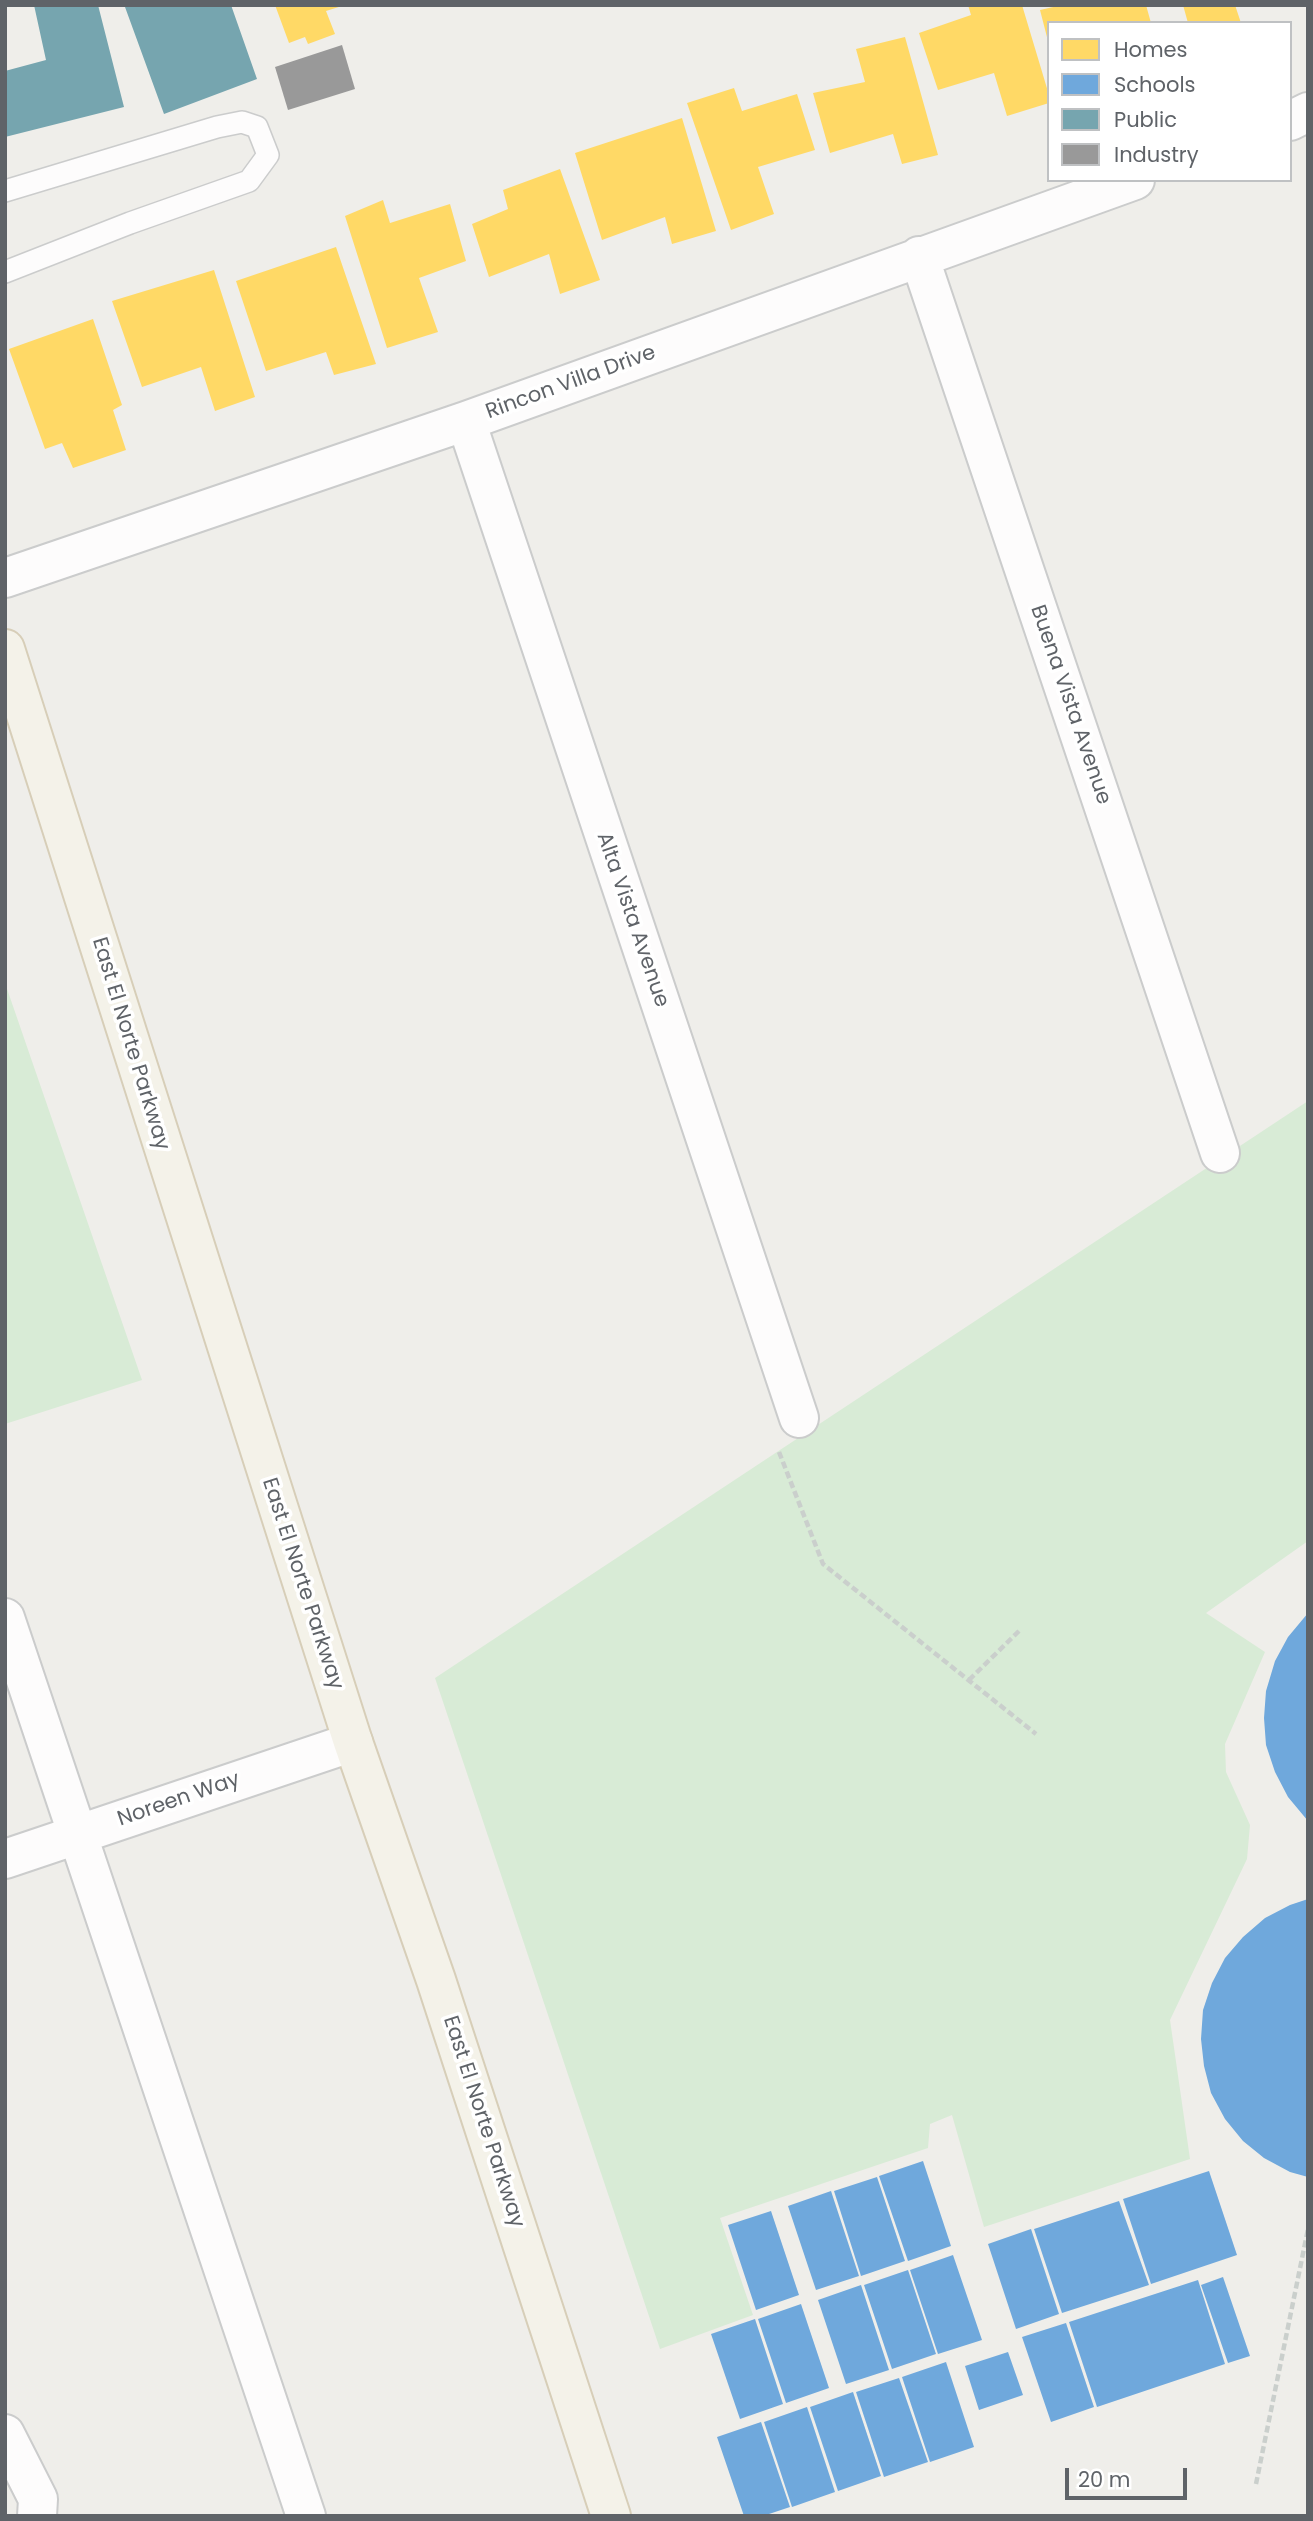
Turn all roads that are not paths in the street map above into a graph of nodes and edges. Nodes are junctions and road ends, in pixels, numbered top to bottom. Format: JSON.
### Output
{"nodes":[{"id":1,"x":1308,"y":112,"type":"edge"},
{"id":2,"x":1292,"y":120,"type":"edge"},
{"id":3,"x":1129,"y":182,"type":"edge"},
{"id":4,"x":5,"y":191,"type":"edge"},
{"id":5,"x":919,"y":257,"type":"junction"},
{"id":6,"x":5,"y":272,"type":"edge"},
{"id":7,"x":466,"y":421,"type":"junction"},
{"id":8,"x":5,"y":578,"type":"edge"},
{"id":9,"x":5,"y":649,"type":"edge"},
{"id":10,"x":1220,"y":1153,"type":"dead end"},
{"id":11,"x":799,"y":1418,"type":"dead end"},
{"id":12,"x":5,"y":1618,"type":"edge"},
{"id":13,"x":353,"y":1742,"type":"junction"},
{"id":14,"x":78,"y":1835,"type":"junction"},
{"id":15,"x":5,"y":1859,"type":"edge"},
{"id":16,"x":5,"y":2434,"type":"edge"},
{"id":17,"x":37,"y":2516,"type":"edge"},
{"id":18,"x":306,"y":2516,"type":"edge"},
{"id":19,"x":611,"y":2516,"type":"edge"}],
"edges":[{"from":1,"to":2,"type":"street"},
{"from":3,"to":5,"type":"street","name":"Rincon Villa Drive"},
{"from":4,"to":6,"type":"lane"},
{"from":5,"to":7,"type":"street","name":"Rincon Villa Drive"},
{"from":5,"to":10,"type":"street","name":"Buena Vista Avenue"},
{"from":7,"to":8,"type":"street","name":"Rincon Villa Drive"},
{"from":7,"to":11,"type":"street","name":"Alta Vista Avenue"},
{"from":9,"to":13,"type":"main road","name":"East El Norte Parkway"},
{"from":12,"to":14,"type":"street"},
{"from":13,"to":14,"type":"street","name":"Noreen Way"},
{"from":13,"to":19,"type":"main road","name":"East El Norte Parkway"},
{"from":14,"to":15,"type":"street","name":"Noreen Way"},
{"from":14,"to":18,"type":"street"},
{"from":16,"to":17,"type":"street"}]}
